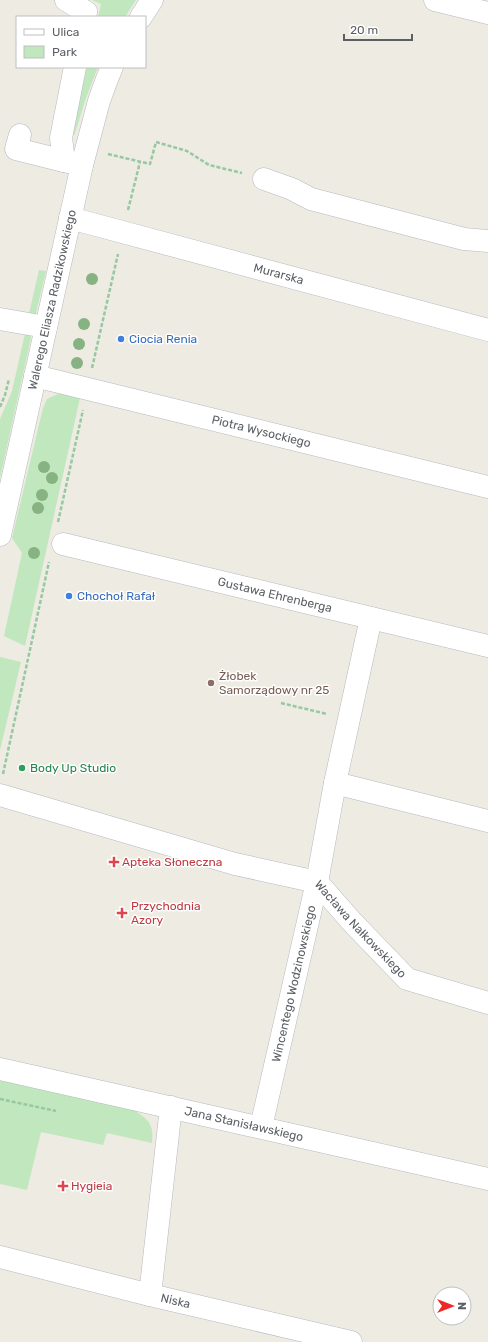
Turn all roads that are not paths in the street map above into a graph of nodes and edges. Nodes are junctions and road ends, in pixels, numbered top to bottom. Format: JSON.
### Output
{"nodes":[{"id":1,"x":66,"y":0,"type":"edge"},
{"id":2,"x":152,"y":0,"type":"edge"},
{"id":3,"x":435,"y":0,"type":"edge"},
{"id":4,"x":488,"y":13,"type":"edge"},
{"id":5,"x":85,"y":16,"type":"edge"},
{"id":6,"x":142,"y":16,"type":"edge"},
{"id":7,"x":75,"y":68,"type":"edge"},
{"id":8,"x":112,"y":68,"type":"edge"},
{"id":9,"x":20,"y":134,"type":"dead end"},
{"id":10,"x":73,"y":163,"type":"junction"},
{"id":11,"x":264,"y":179,"type":"road end"},
{"id":12,"x":70,"y":218,"type":"junction"},
{"id":13,"x":488,"y":240,"type":"edge"},
{"id":14,"x":0,"y":319,"type":"edge"},
{"id":15,"x":46,"y":326,"type":"junction"},
{"id":16,"x":488,"y":330,"type":"edge"},
{"id":17,"x":36,"y":376,"type":"junction"},
{"id":18,"x":488,"y":487,"type":"edge"},
{"id":19,"x":0,"y":535,"type":"edge"},
{"id":20,"x":57,"y":543,"type":"road end"},
{"id":21,"x":371,"y":618,"type":"junction"},
{"id":22,"x":488,"y":646,"type":"edge"},
{"id":23,"x":335,"y":782,"type":"junction"},
{"id":24,"x":1,"y":787,"type":"edge"},
{"id":25,"x":488,"y":821,"type":"edge"},
{"id":26,"x":317,"y":882,"type":"junction"},
{"id":27,"x":488,"y":1003,"type":"edge"},
{"id":28,"x":0,"y":1069,"type":"edge"},
{"id":29,"x":171,"y":1107,"type":"junction"},
{"id":30,"x":261,"y":1127,"type":"junction"},
{"id":31,"x":488,"y":1179,"type":"edge"},
{"id":32,"x":0,"y":1257,"type":"edge"},
{"id":33,"x":150,"y":1295,"type":"junction"},
{"id":34,"x":351,"y":1342,"type":"edge"}],
"edges":[{"from":1,"to":5,"type":"street"},
{"from":2,"to":6,"type":"street"},
{"from":3,"to":4,"type":"street"},
{"from":7,"to":10,"type":"street"},
{"from":8,"to":10,"type":"street","name":"Walerego Eliasza Radzikowskiego"},
{"from":9,"to":10,"type":"street"},
{"from":10,"to":12,"type":"street","name":"Walerego Eliasza Radzikowskiego"},
{"from":11,"to":13,"type":"street"},
{"from":12,"to":15,"type":"street","name":"Walerego Eliasza Radzikowskiego"},
{"from":12,"to":16,"type":"street","name":"Murarska"},
{"from":14,"to":15,"type":"street"},
{"from":15,"to":17,"type":"street","name":"Walerego Eliasza Radzikowskiego"},
{"from":17,"to":18,"type":"street","name":"Piotra Wysockiego"},
{"from":17,"to":19,"type":"street","name":"Walerego Eliasza Radzikowskiego"},
{"from":20,"to":21,"type":"street","name":"Gustawa Ehrenberga"},
{"from":21,"to":22,"type":"street","name":"Gustawa Ehrenberga"},
{"from":21,"to":23,"type":"street","name":"Wincentego Wodzinowskiego"},
{"from":23,"to":25,"type":"street"},
{"from":23,"to":26,"type":"street","name":"Wincentego Wodzinowskiego"},
{"from":24,"to":26,"type":"street","name":"Wacława Nałkowskiego"},
{"from":26,"to":27,"type":"street","name":"Wacława Nałkowskiego"},
{"from":26,"to":30,"type":"street","name":"Wincentego Wodzinowskiego"},
{"from":28,"to":29,"type":"street","name":"Jana Stanisławskiego"},
{"from":29,"to":30,"type":"street","name":"Jana Stanisławskiego"},
{"from":29,"to":33,"type":"street"},
{"from":30,"to":31,"type":"street","name":"Jana Stanisławskiego"},
{"from":32,"to":33,"type":"street","name":"Niska"},
{"from":33,"to":34,"type":"street","name":"Niska"}]}
